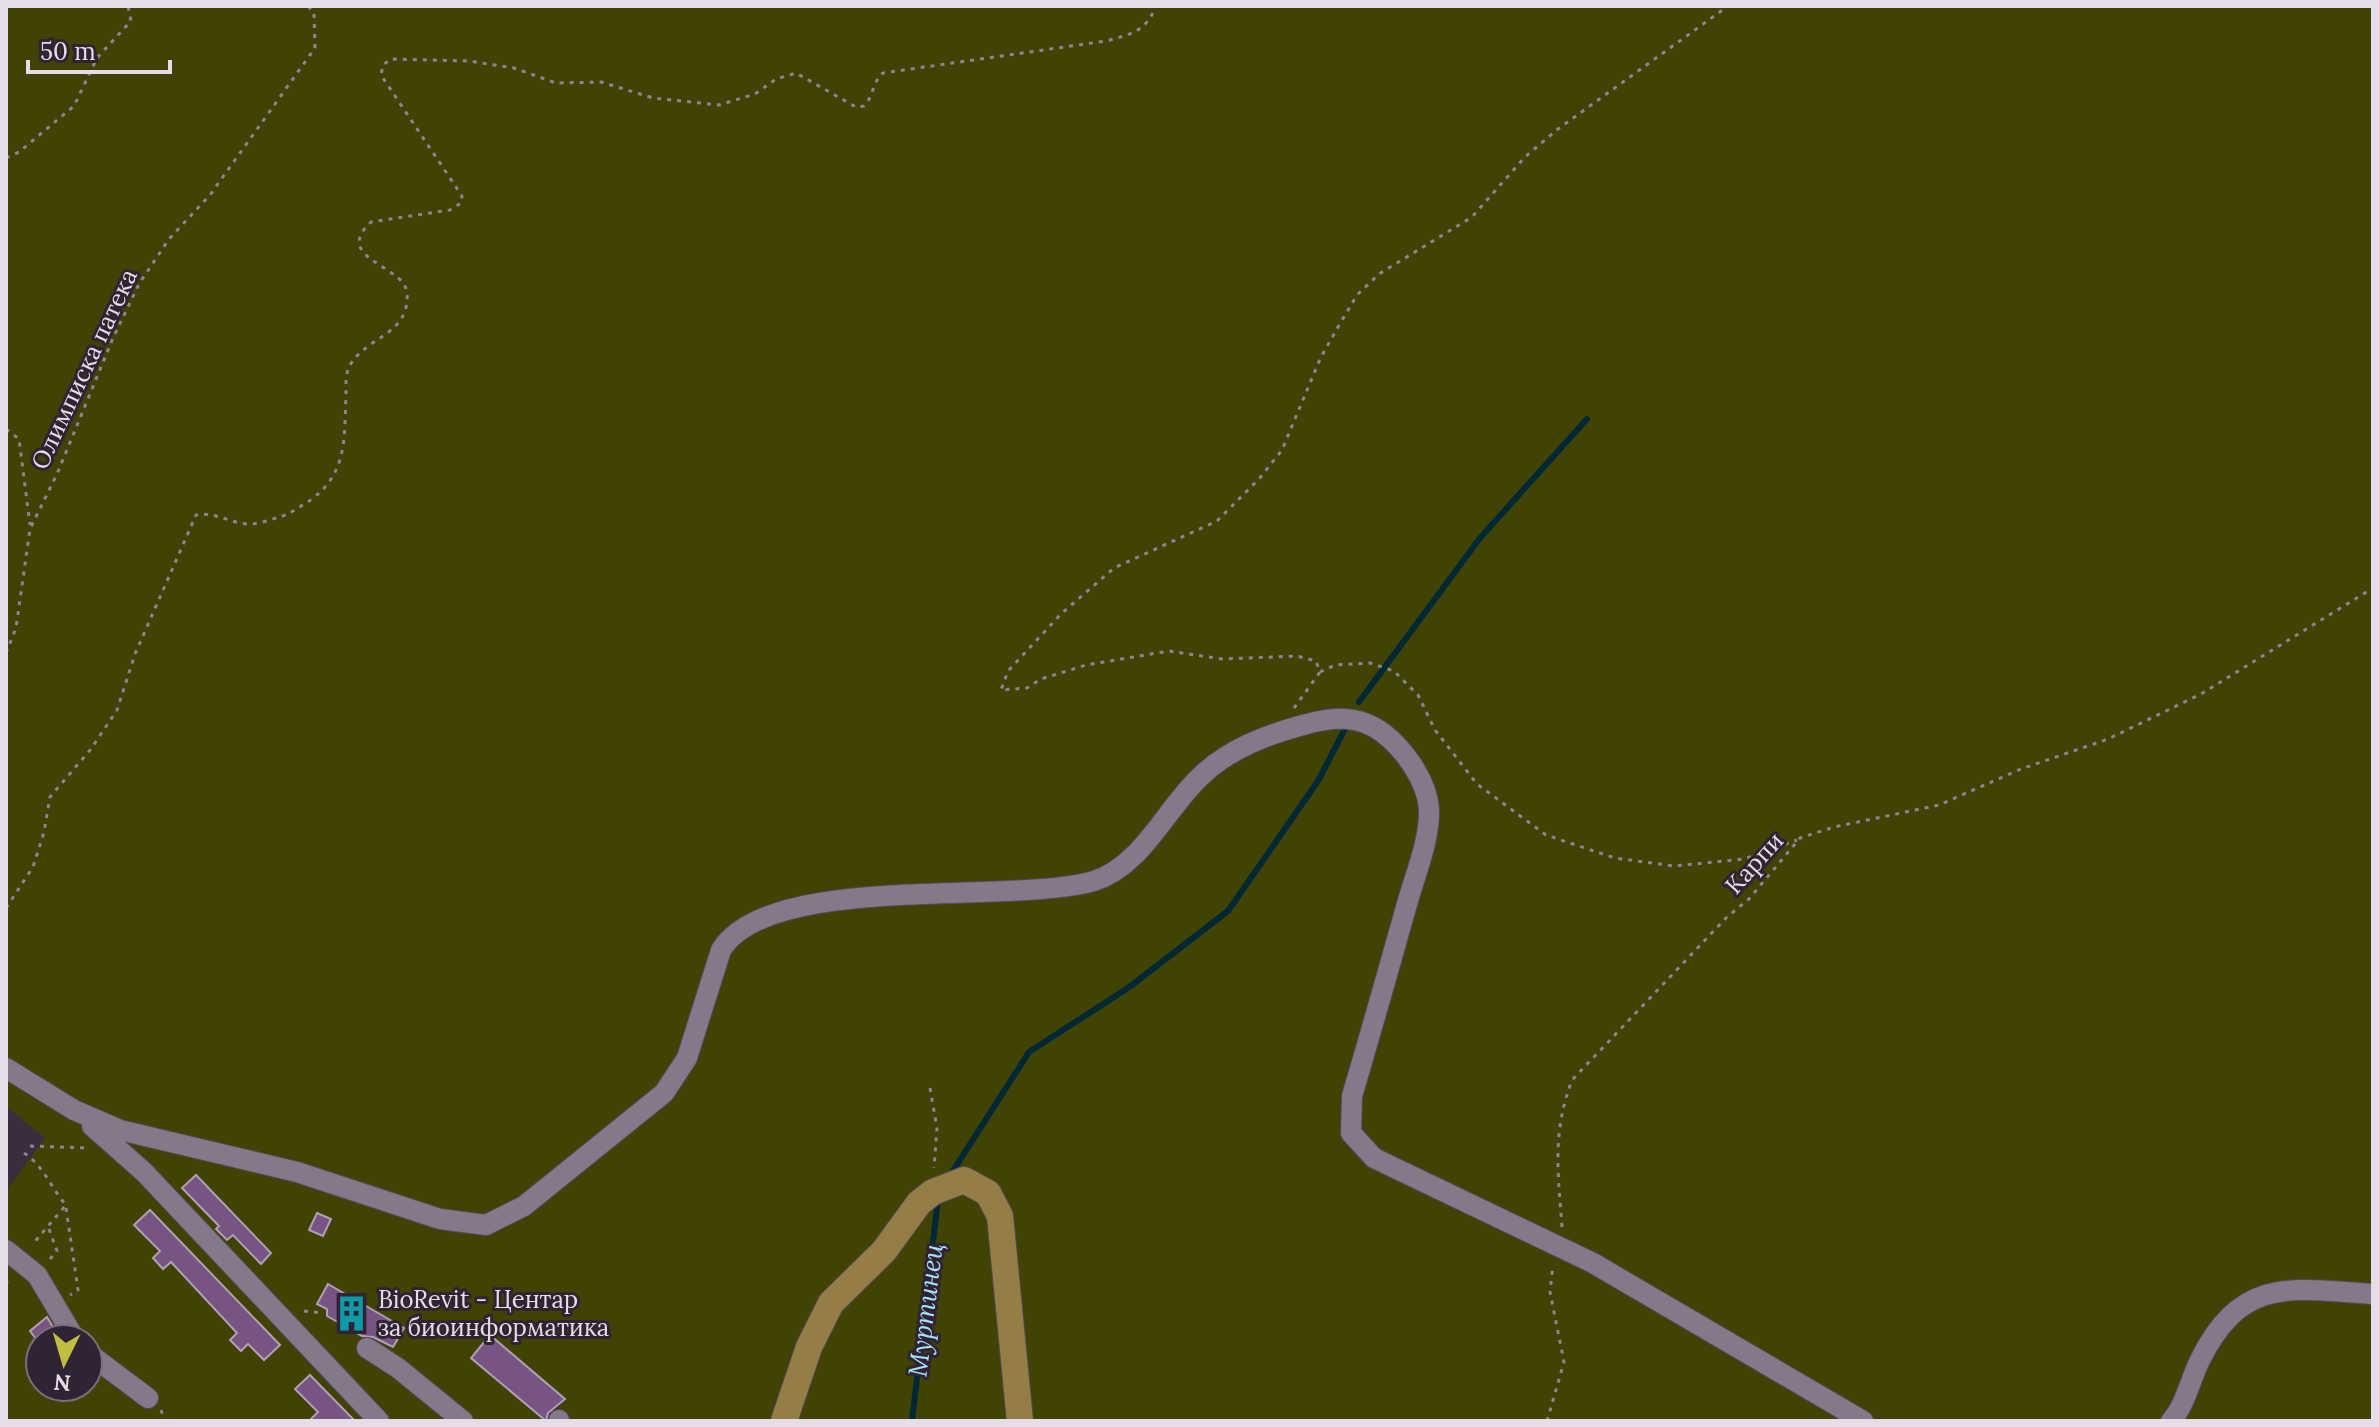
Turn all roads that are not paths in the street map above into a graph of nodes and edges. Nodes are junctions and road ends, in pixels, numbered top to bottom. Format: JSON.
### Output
{"nodes":[{"id":1,"x":6,"y":1068,"type":"edge"},
{"id":2,"x":74,"y":1110,"type":"junction"},
{"id":3,"x":12,"y":1254,"type":"edge"},
{"id":4,"x":2373,"y":1294,"type":"edge"},
{"id":5,"x":65,"y":1323,"type":"edge"},
{"id":6,"x":367,"y":1348,"type":"dead end"},
{"id":7,"x":104,"y":1365,"type":"edge"},
{"id":8,"x":148,"y":1398,"type":"dead end"},
{"id":9,"x":379,"y":1421,"type":"edge"},
{"id":10,"x":463,"y":1421,"type":"edge"},
{"id":11,"x":784,"y":1421,"type":"edge"},
{"id":12,"x":1020,"y":1421,"type":"edge"},
{"id":13,"x":1863,"y":1421,"type":"edge"},
{"id":14,"x":2171,"y":1421,"type":"edge"}],
"edges":[{"from":1,"to":2,"type":"street"},
{"from":2,"to":9,"type":"street"},
{"from":2,"to":13,"type":"street"},
{"from":3,"to":5,"type":"street"},
{"from":4,"to":14,"type":"street"},
{"from":6,"to":10,"type":"street"},
{"from":7,"to":8,"type":"street"},
{"from":11,"to":12,"type":"main road"}]}
